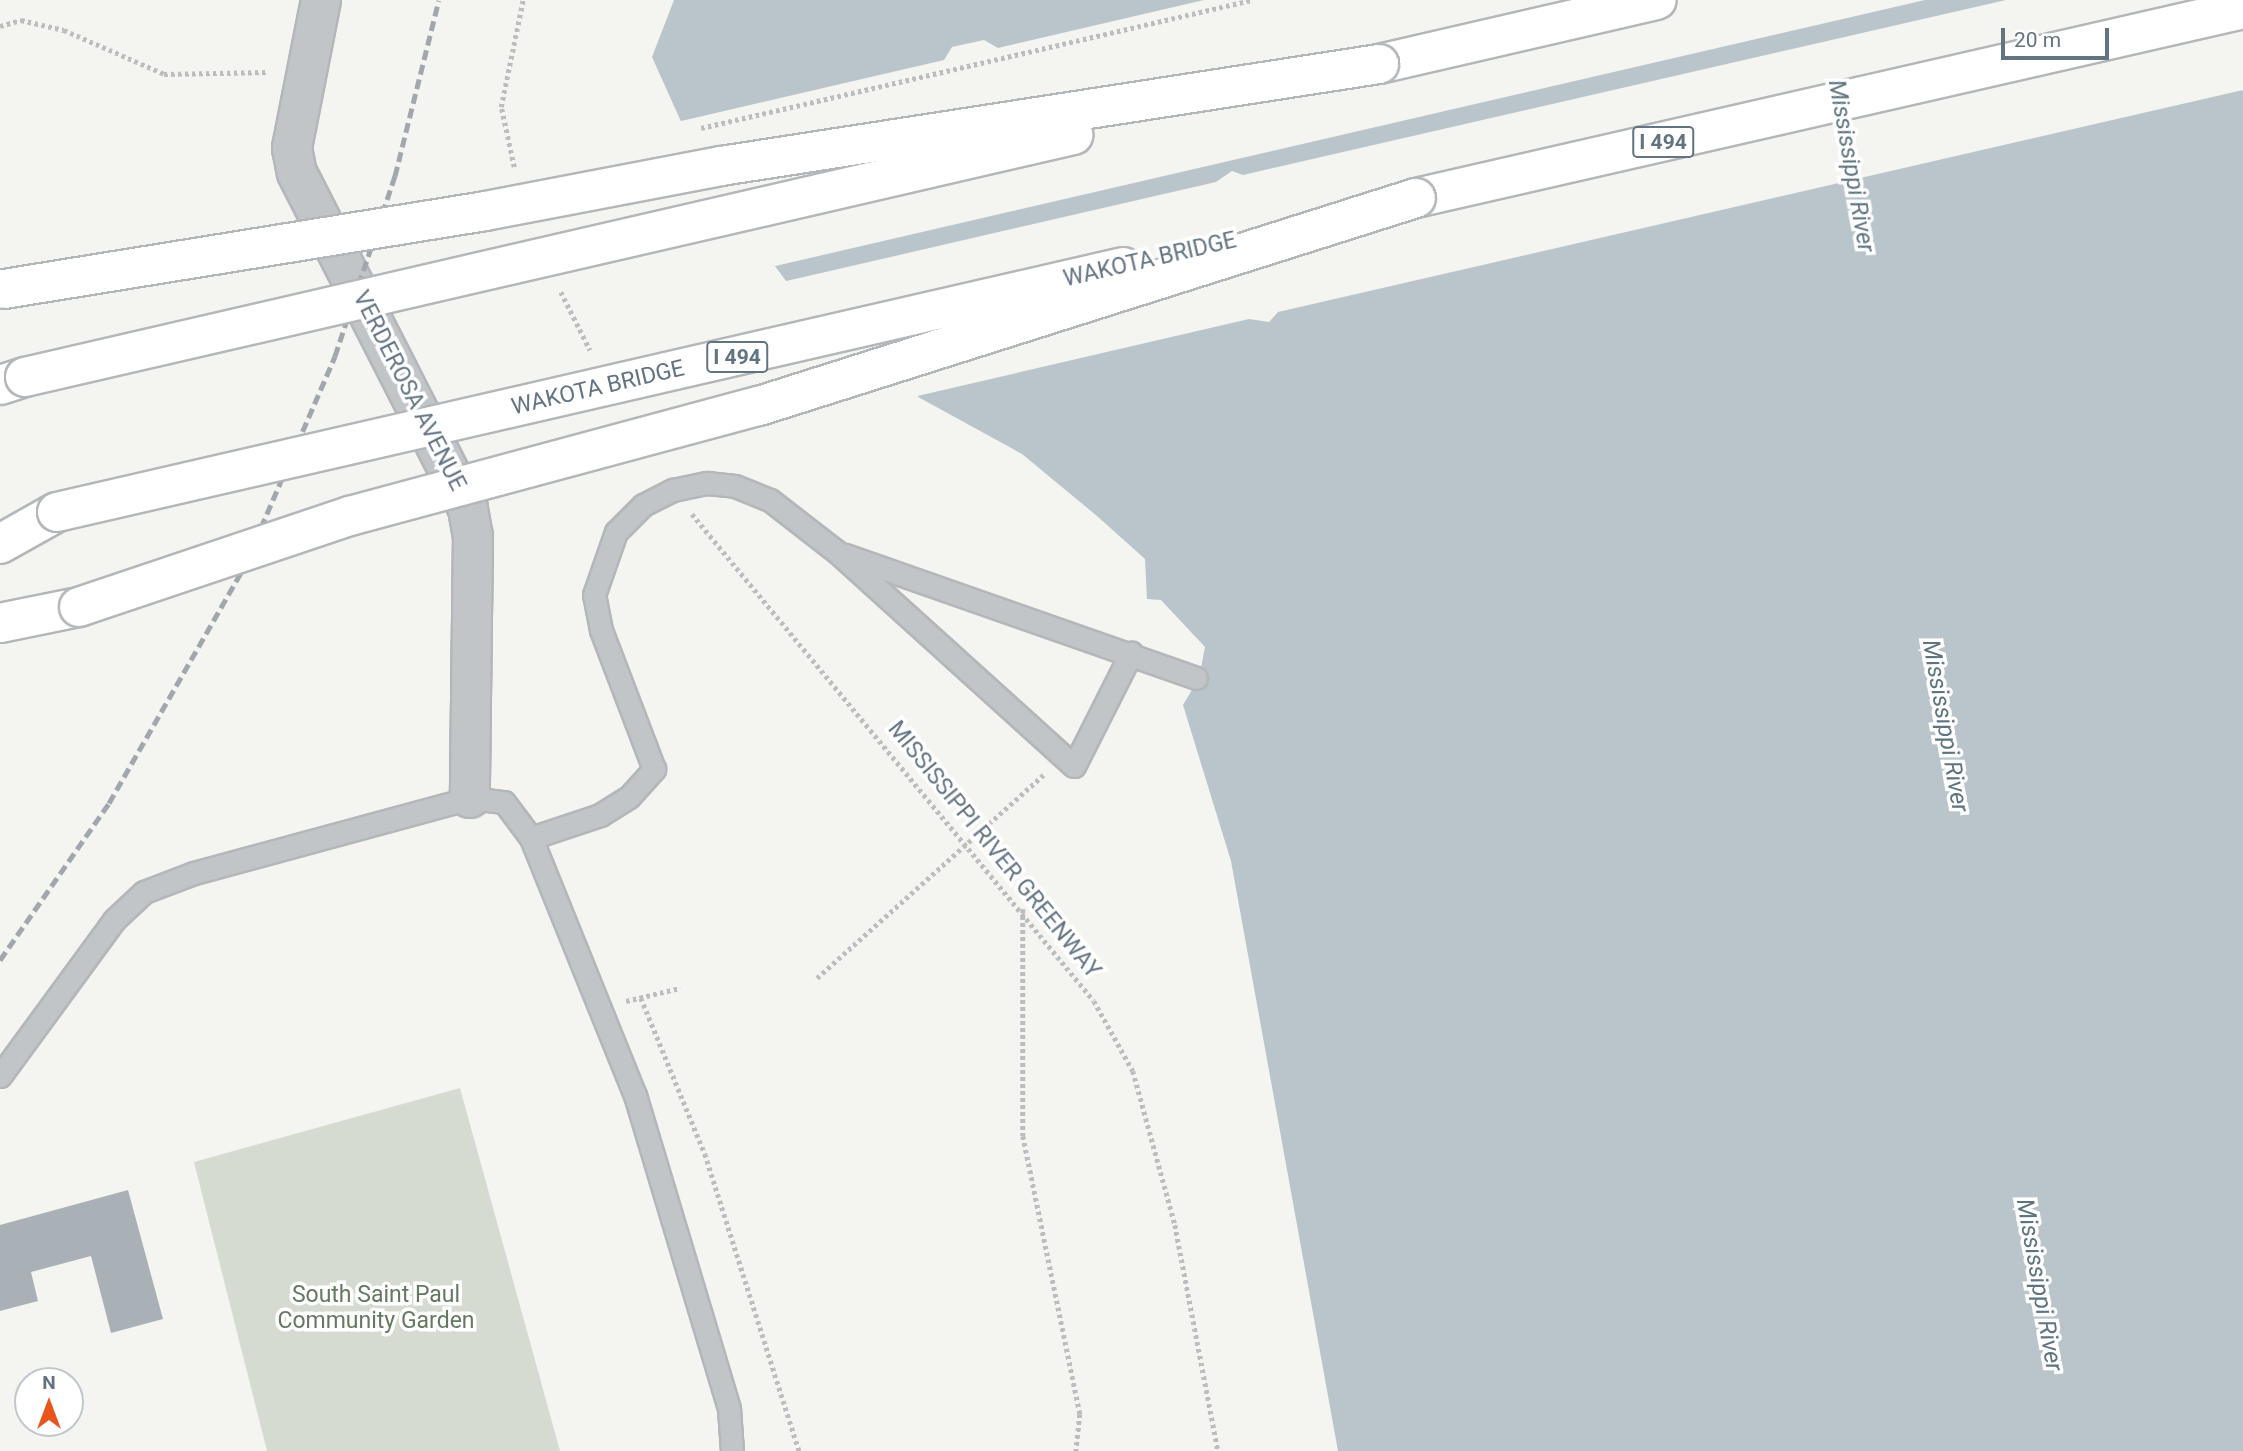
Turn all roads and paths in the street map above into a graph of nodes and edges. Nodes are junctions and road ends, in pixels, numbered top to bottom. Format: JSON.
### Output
{"nodes":[{"id":1,"x":321,"y":0,"type":"edge"},
{"id":2,"x":1252,"y":0,"type":"edge"},
{"id":3,"x":1657,"y":0,"type":"edge"},
{"id":4,"x":2243,"y":9,"type":"edge"},
{"id":5,"x":0,"y":26,"type":"edge"},
{"id":6,"x":2243,"y":37,"type":"edge"},
{"id":7,"x":1379,"y":64,"type":"junction"},
{"id":8,"x":305,"y":66,"type":"junction"},
{"id":9,"x":1911,"y":86,"type":"junction"},
{"id":10,"x":689,"y":131,"type":"dead end"},
{"id":11,"x":521,"y":169,"type":"dead end"},
{"id":12,"x":508,"y":171,"type":"dead end"},
{"id":13,"x":1416,"y":198,"type":"junction"},
{"id":14,"x":2,"y":289,"type":"edge"},
{"id":15,"x":13,"y":381,"type":"edge"},
{"id":16,"x":673,"y":491,"type":"junction"},
{"id":17,"x":0,"y":544,"type":"edge"},
{"id":18,"x":837,"y":552,"type":"junction"},
{"id":19,"x":0,"y":623,"type":"edge"},
{"id":20,"x":1131,"y":653,"type":"junction"},
{"id":21,"x":1196,"y":678,"type":"dead end"},
{"id":22,"x":1064,"y":757,"type":"junction"},
{"id":23,"x":470,"y":798,"type":"junction"},
{"id":24,"x":531,"y":838,"type":"junction"},
{"id":25,"x":966,"y":841,"type":"junction"},
{"id":26,"x":1023,"y":909,"type":"junction"},
{"id":27,"x":817,"y":978,"type":"dead end"},
{"id":28,"x":642,"y":998,"type":"dead end"},
{"id":29,"x":0,"y":1076,"type":"edge"},
{"id":30,"x":732,"y":1451,"type":"edge"},
{"id":31,"x":799,"y":1451,"type":"edge"},
{"id":32,"x":1076,"y":1451,"type":"edge"},
{"id":33,"x":1218,"y":1451,"type":"edge"}],
"edges":[{"from":1,"to":8,"type":"street","name":"VERDEROSA AVENUE"},
{"from":2,"to":10,"type":"path","bridge":true},
{"from":3,"to":7,"type":"highway"},
{"from":4,"to":9,"type":"highway","name":"WAKOTA BRIDGE","number":"I 494"},
{"from":5,"to":8,"type":"path"},
{"from":6,"to":9,"type":"highway"},
{"from":7,"to":14,"type":"highway","bridge":true},
{"from":7,"to":15,"type":"highway","bridge":true},
{"from":8,"to":23,"type":"street","name":"VERDEROSA AVENUE"},
{"from":9,"to":13,"type":"highway","name":"WAKOTA BRIDGE","number":"I 494"},
{"from":11,"to":12,"type":"path"},
{"from":13,"to":17,"type":"highway","name":"WAKOTA BRIDGE","number":"I 494","bridge":true},
{"from":13,"to":19,"type":"highway","bridge":true},
{"from":16,"to":18,"type":"lane"},
{"from":16,"to":24,"type":"lane"},
{"from":16,"to":25,"type":"path","name":"MISSISSIPPI RIVER GREENWAY"},
{"from":18,"to":20,"type":"lane"},
{"from":18,"to":22,"type":"lane"},
{"from":20,"to":21,"type":"lane"},
{"from":20,"to":22,"type":"lane"},
{"from":22,"to":25,"type":"path"},
{"from":23,"to":24,"type":"lane"},
{"from":23,"to":29,"type":"lane"},
{"from":24,"to":30,"type":"lane"},
{"from":25,"to":26,"type":"path","name":"MISSISSIPPI RIVER GREENWAY"},
{"from":25,"to":27,"type":"path"},
{"from":26,"to":32,"type":"path"},
{"from":26,"to":33,"type":"path","name":"MISSISSIPPI RIVER GREENWAY"},
{"from":28,"to":31,"type":"path"}]}
